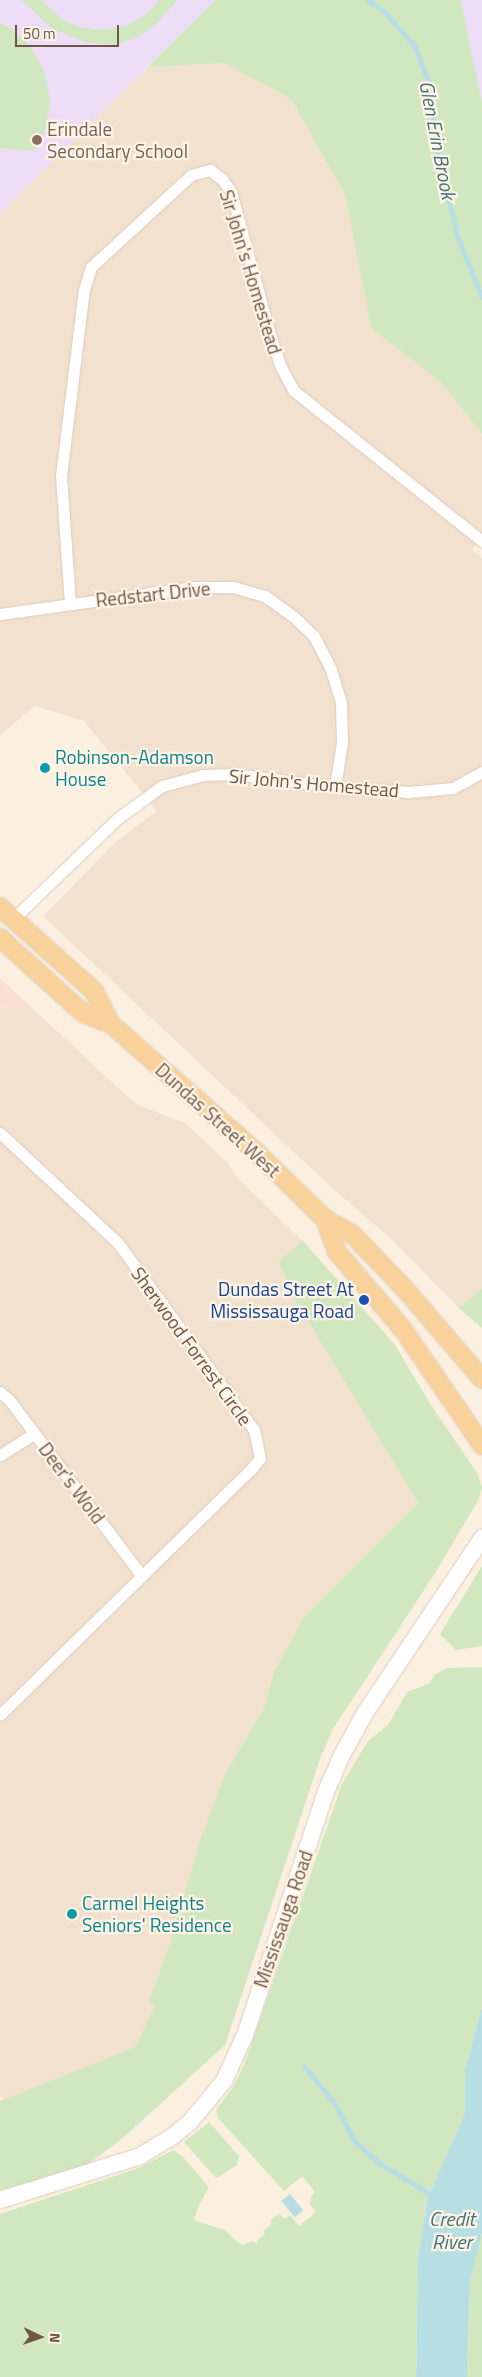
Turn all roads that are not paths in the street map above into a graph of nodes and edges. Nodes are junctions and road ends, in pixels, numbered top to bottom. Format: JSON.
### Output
{"nodes":[{"id":1,"x":482,"y":541,"type":"edge"},
{"id":2,"x":70,"y":604,"type":"junction"},
{"id":3,"x":0,"y":614,"type":"edge"},
{"id":4,"x":482,"y":772,"type":"edge"},
{"id":5,"x":335,"y":787,"type":"junction"},
{"id":6,"x":7,"y":913,"type":"edge"},
{"id":7,"x":0,"y":938,"type":"edge"},
{"id":8,"x":111,"y":1024,"type":"junction"},
{"id":9,"x":0,"y":1133,"type":"edge"},
{"id":10,"x":325,"y":1219,"type":"junction"},
{"id":11,"x":482,"y":1379,"type":"edge"},
{"id":12,"x":0,"y":1392,"type":"edge"},
{"id":13,"x":34,"y":1434,"type":"junction"},
{"id":14,"x":482,"y":1445,"type":"edge"},
{"id":15,"x":0,"y":1455,"type":"edge"},
{"id":16,"x":482,"y":1538,"type":"edge"},
{"id":17,"x":142,"y":1576,"type":"junction"},
{"id":18,"x":0,"y":1715,"type":"edge"},
{"id":19,"x":0,"y":2200,"type":"edge"}],
"edges":[{"from":1,"to":2,"type":"street","name":"Sir John's Homestead"},
{"from":2,"to":3,"type":"street","name":"Redstart Drive"},
{"from":2,"to":5,"type":"street","name":"Redstart Drive"},
{"from":4,"to":5,"type":"street","name":"Sir John's Homestead"},
{"from":5,"to":6,"type":"street","name":"Sir John's Homestead"},
{"from":6,"to":8,"type":"main road","name":"Dundas Street West"},
{"from":7,"to":8,"type":"main road","name":"Dundas Street West"},
{"from":8,"to":10,"type":"main road","name":"Dundas Street West"},
{"from":9,"to":17,"type":"street","name":"Sherwood Forrest Circle"},
{"from":10,"to":11,"type":"main road","name":"Dundas Street West"},
{"from":10,"to":14,"type":"main road","name":"Dundas Street West"},
{"from":12,"to":13,"type":"street","name":"Deer's Wold"},
{"from":13,"to":15,"type":"street"},
{"from":13,"to":17,"type":"street","name":"Deer's Wold"},
{"from":16,"to":19,"type":"main road","name":"Mississauga Road"},
{"from":17,"to":18,"type":"street","name":"Sherwood Forrest Circle"}]}
